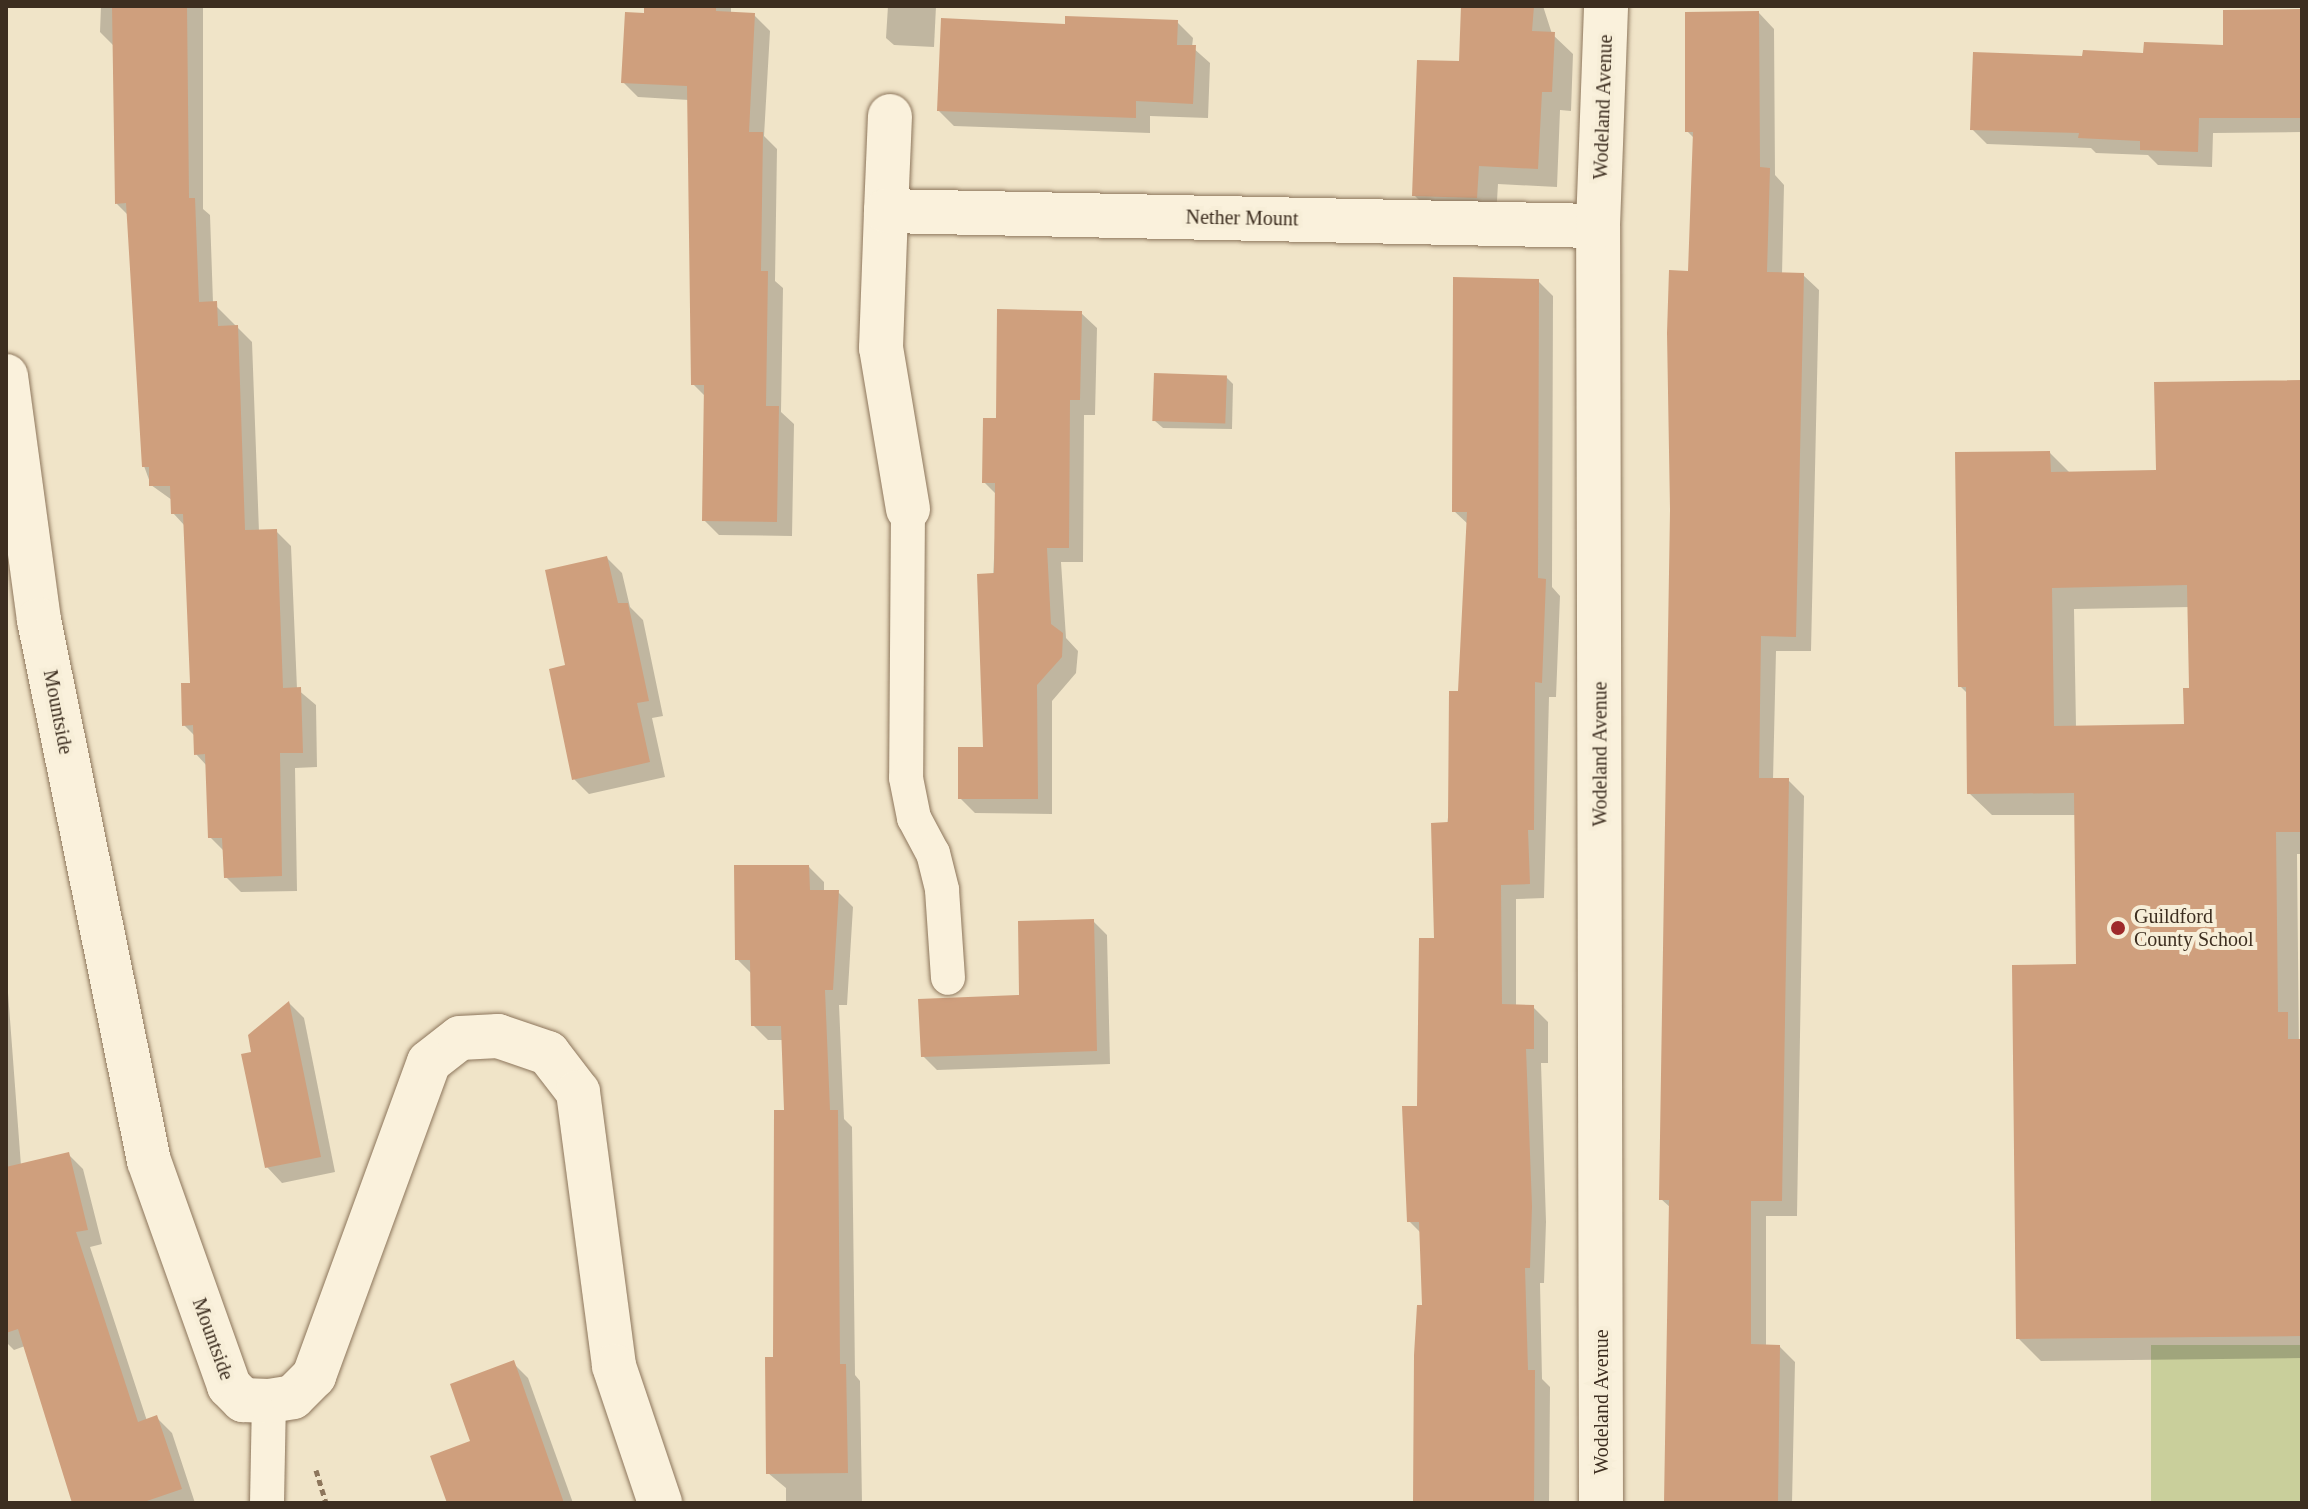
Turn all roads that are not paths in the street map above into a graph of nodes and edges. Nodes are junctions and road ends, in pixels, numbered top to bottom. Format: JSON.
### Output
{"nodes":[{"id":1,"x":1606,"y":6,"type":"edge"},
{"id":2,"x":890,"y":116,"type":"dead end"},
{"id":3,"x":886,"y":211,"type":"junction"},
{"id":4,"x":1598,"y":226,"type":"junction"},
{"id":5,"x":6,"y":376,"type":"edge"},
{"id":6,"x":908,"y":509,"type":"joint"},
{"id":7,"x":948,"y":978,"type":"dead end"},
{"id":8,"x":269,"y":1401,"type":"junction"},
{"id":9,"x":267,"y":1503,"type":"edge"},
{"id":10,"x":660,"y":1503,"type":"edge"},
{"id":11,"x":1601,"y":1503,"type":"edge"}],
"edges":[{"from":1,"to":4,"type":"street","name":"Wodeland Avenue"},
{"from":2,"to":3,"type":"street"},
{"from":3,"to":4,"type":"street","name":"Nether Mount"},
{"from":3,"to":6,"type":"street"},
{"from":4,"to":11,"type":"street","name":"Wodeland Avenue"},
{"from":5,"to":8,"type":"street","name":"Mountside"},
{"from":6,"to":7,"type":"lane"},
{"from":8,"to":9,"type":"lane"},
{"from":8,"to":10,"type":"street"}]}
